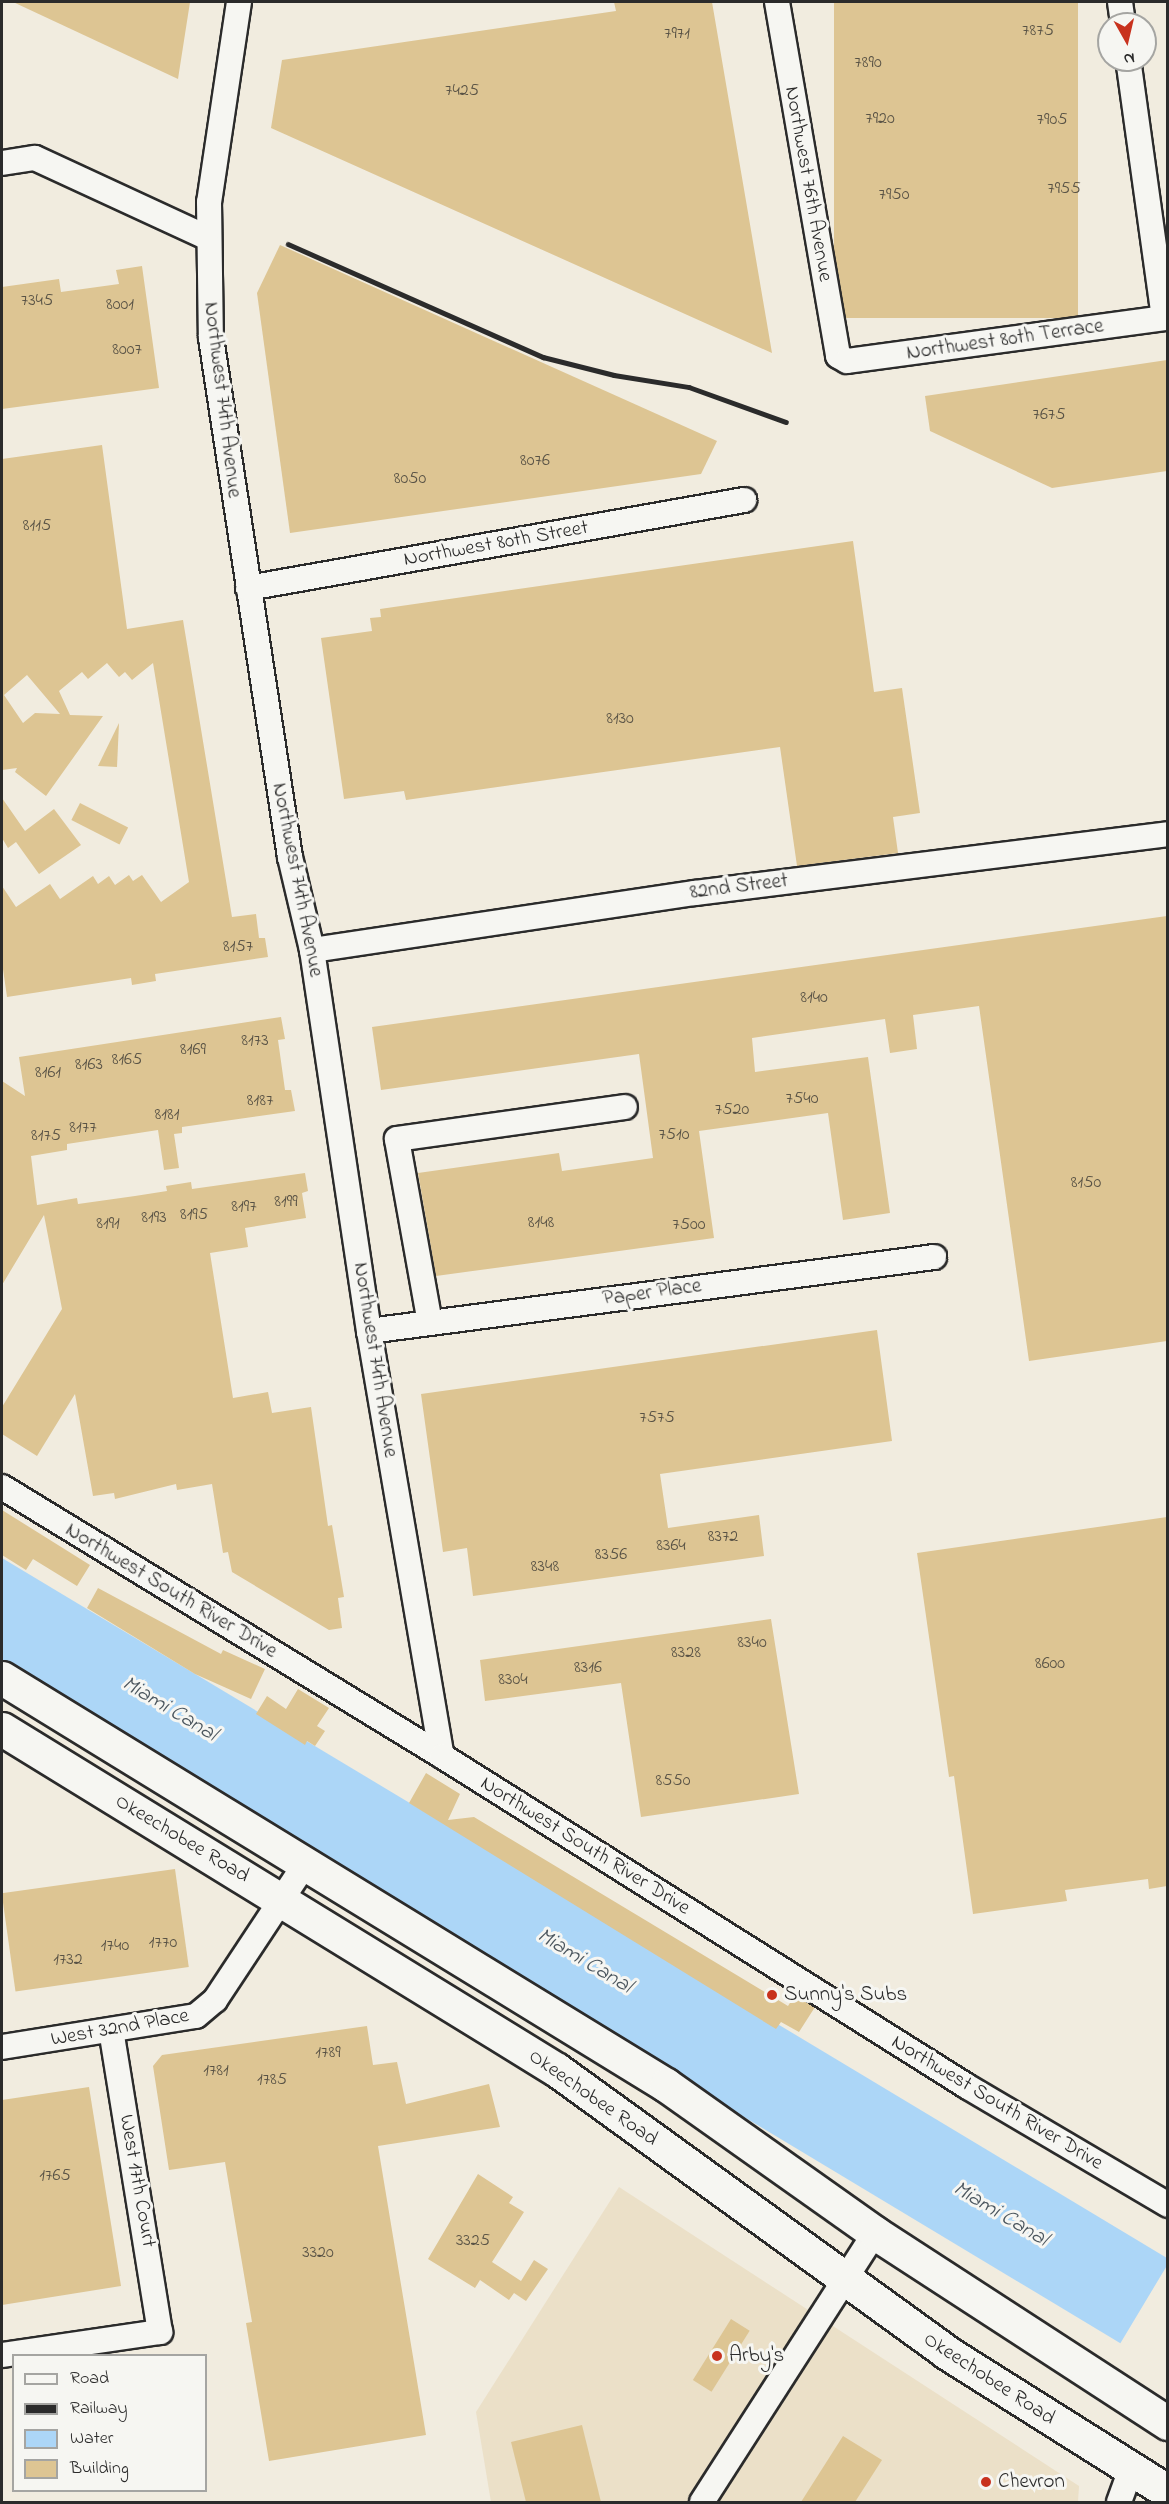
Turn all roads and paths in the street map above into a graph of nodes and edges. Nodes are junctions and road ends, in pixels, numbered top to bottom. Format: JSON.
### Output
{"nodes":[{"id":1,"x":239,"y":2,"type":"edge"},
{"id":2,"x":777,"y":2,"type":"edge"},
{"id":3,"x":1130,"y":72,"type":"edge"},
{"id":4,"x":2,"y":163,"type":"edge"},
{"id":5,"x":206,"y":237,"type":"junction"},
{"id":6,"x":847,"y":361,"type":"joint"},
{"id":7,"x":744,"y":500,"type":"dead end"},
{"id":8,"x":248,"y":588,"type":"junction"},
{"id":9,"x":1167,"y":834,"type":"edge"},
{"id":10,"x":312,"y":950,"type":"junction"},
{"id":11,"x":625,"y":1107,"type":"dead end"},
{"id":12,"x":934,"y":1257,"type":"dead end"},
{"id":13,"x":430,"y":1323,"type":"junction"},
{"id":14,"x":369,"y":1331,"type":"junction"},
{"id":15,"x":2,"y":1487,"type":"edge"},
{"id":16,"x":2,"y":1678,"type":"edge"},
{"id":17,"x":2,"y":1729,"type":"edge"},
{"id":18,"x":442,"y":1756,"type":"junction"},
{"id":19,"x":305,"y":1864,"type":"junction"},
{"id":20,"x":281,"y":1899,"type":"junction"},
{"id":21,"x":111,"y":2031,"type":"junction"},
{"id":22,"x":2,"y":2047,"type":"edge"},
{"id":23,"x":1167,"y":2205,"type":"edge"},
{"id":24,"x":875,"y":2234,"type":"junction"},
{"id":25,"x":844,"y":2279,"type":"junction"},
{"id":26,"x":2,"y":2355,"type":"edge"},
{"id":27,"x":1167,"y":2422,"type":"edge"},
{"id":28,"x":1131,"y":2469,"type":"junction"},
{"id":29,"x":1167,"y":2492,"type":"edge"},
{"id":30,"x":702,"y":2502,"type":"edge"},
{"id":31,"x":1119,"y":2502,"type":"edge"}],
"edges":[{"from":1,"to":5,"type":"street","name":"Northwest 74th Avenue"},
{"from":2,"to":6,"type":"street","name":"Northwest 76th Avenue"},
{"from":3,"to":6,"type":"street","name":"Northwest 80th Terrace"},
{"from":4,"to":5,"type":"street"},
{"from":5,"to":8,"type":"street","name":"Northwest 74th Avenue"},
{"from":7,"to":8,"type":"street","name":"Northwest 80th Street"},
{"from":8,"to":10,"type":"street","name":"Northwest 74th Avenue"},
{"from":9,"to":10,"type":"street","name":"82nd Street"},
{"from":10,"to":14,"type":"street","name":"Northwest 74th Avenue"},
{"from":11,"to":13,"type":"street"},
{"from":12,"to":13,"type":"street","name":"Paper Place"},
{"from":13,"to":14,"type":"street","name":"Paper Place"},
{"from":14,"to":18,"type":"street","name":"Northwest 74th Avenue"},
{"from":15,"to":18,"type":"street","name":"Northwest South River Drive"},
{"from":16,"to":19,"type":"highway","name":"Okeechobee Road"},
{"from":17,"to":20,"type":"highway","name":"Okeechobee Road"},
{"from":18,"to":23,"type":"street","name":"Northwest South River Drive"},
{"from":19,"to":20,"type":"street","name":"West 32nd Place"},
{"from":19,"to":24,"type":"highway","name":"Okeechobee Road"},
{"from":20,"to":21,"type":"street","name":"West 32nd Place"},
{"from":20,"to":25,"type":"highway","name":"Okeechobee Road"},
{"from":21,"to":22,"type":"street","name":"West 32nd Place"},
{"from":21,"to":26,"type":"street","name":"West 17th Court"},
{"from":24,"to":25,"type":"street"},
{"from":24,"to":27,"type":"highway","name":"Okeechobee Road"},
{"from":25,"to":28,"type":"highway","name":"Okeechobee Road"},
{"from":25,"to":30,"type":"street"},
{"from":28,"to":29,"type":"highway","name":"Okeechobee Road"},
{"from":28,"to":31,"type":"street"}]}
